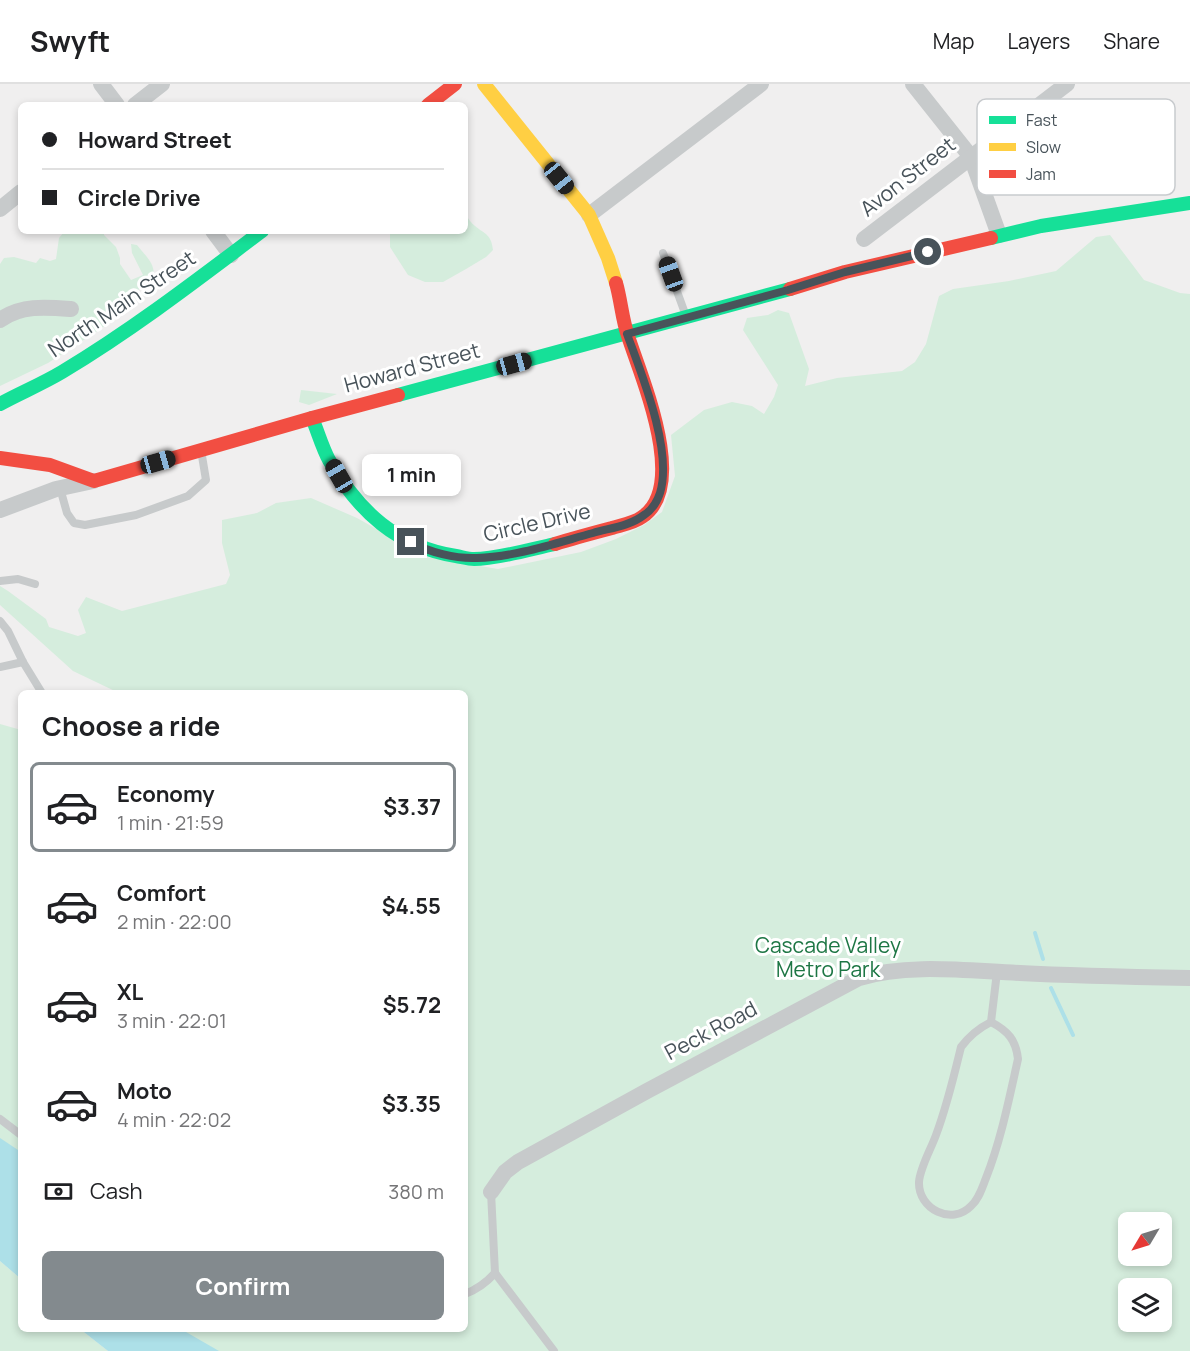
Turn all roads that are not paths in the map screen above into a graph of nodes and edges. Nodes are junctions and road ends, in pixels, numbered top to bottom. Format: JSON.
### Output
{"nodes":[{"id":1,"x":101,"y":84,"type":"edge"},
{"id":2,"x":162,"y":84,"type":"edge"},
{"id":3,"x":455,"y":84,"type":"edge"},
{"id":4,"x":484,"y":84,"type":"edge"},
{"id":5,"x":761,"y":84,"type":"edge"},
{"id":6,"x":913,"y":84,"type":"edge"},
{"id":7,"x":1066,"y":84,"type":"edge"},
{"id":8,"x":1046,"y":99,"type":"edge"},
{"id":9,"x":115,"y":102,"type":"edge"},
{"id":10,"x":139,"y":102,"type":"edge"},
{"id":11,"x":432,"y":102,"type":"edge"},
{"id":12,"x":977,"y":152,"type":"edge"},
{"id":13,"x":971,"y":157,"type":"junction"},
{"id":14,"x":977,"y":174,"type":"edge"},
{"id":15,"x":18,"y":194,"type":"edge"},
{"id":16,"x":985,"y":195,"type":"edge"},
{"id":17,"x":1190,"y":203,"type":"edge"},
{"id":18,"x":0,"y":209,"type":"edge"},
{"id":19,"x":590,"y":215,"type":"junction"},
{"id":20,"x":215,"y":234,"type":"edge"},
{"id":21,"x":258,"y":234,"type":"edge"},
{"id":22,"x":999,"y":235,"type":"junction"},
{"id":23,"x":864,"y":239,"type":"dead end"},
{"id":24,"x":663,"y":253,"type":"dead end"},
{"id":25,"x":231,"y":255,"type":"junction"},
{"id":26,"x":70,"y":309,"type":"dead end"},
{"id":27,"x":686,"y":317,"type":"junction"},
{"id":28,"x":0,"y":320,"type":"edge"},
{"id":29,"x":627,"y":334,"type":"junction"},
{"id":30,"x":0,"y":404,"type":"edge"},
{"id":31,"x":312,"y":418,"type":"junction"},
{"id":32,"x":201,"y":450,"type":"junction"},
{"id":33,"x":0,"y":458,"type":"edge"},
{"id":34,"x":94,"y":481,"type":"junction"},
{"id":35,"x":60,"y":488,"type":"junction"},
{"id":36,"x":0,"y":510,"type":"edge"},
{"id":37,"x":0,"y":581,"type":"edge"},
{"id":38,"x":35,"y":585,"type":"dead end"},
{"id":39,"x":0,"y":621,"type":"edge"},
{"id":40,"x":23,"y":662,"type":"junction"},
{"id":41,"x":0,"y":667,"type":"edge"},
{"id":42,"x":40,"y":690,"type":"edge"},
{"id":43,"x":997,"y":972,"type":"junction"},
{"id":44,"x":1190,"y":978,"type":"edge"},
{"id":45,"x":991,"y":1022,"type":"junction"},
{"id":46,"x":0,"y":1119,"type":"edge"},
{"id":47,"x":18,"y":1133,"type":"edge"},
{"id":48,"x":491,"y":1192,"type":"joint"},
{"id":49,"x":495,"y":1273,"type":"junction"},
{"id":50,"x":468,"y":1293,"type":"edge"},
{"id":51,"x":554,"y":1351,"type":"edge"}],
"edges":[{"from":1,"to":9,"type":"street"},
{"from":2,"to":10,"type":"street"},
{"from":3,"to":11,"type":"main road"},
{"from":4,"to":19,"type":"main road","name":"Circle Drive"},
{"from":5,"to":19,"type":"street"},
{"from":6,"to":13,"type":"street"},
{"from":7,"to":8,"type":"street","name":"Avon Street"},
{"from":12,"to":13,"type":"street","name":"Avon Street"},
{"from":13,"to":14,"type":"street"},
{"from":13,"to":23,"type":"street","name":"Avon Street"},
{"from":15,"to":18,"type":"street"},
{"from":16,"to":22,"type":"street"},
{"from":17,"to":22,"type":"main road","name":"Howard Street"},
{"from":19,"to":29,"type":"main road","name":"Circle Drive"},
{"from":20,"to":25,"type":"street"},
{"from":21,"to":25,"type":"main road","name":"North Main Street"},
{"from":22,"to":27,"type":"main road","name":"Howard Street"},
{"from":24,"to":27,"type":"lane"},
{"from":25,"to":30,"type":"main road","name":"North Main Street"},
{"from":26,"to":28,"type":"street"},
{"from":27,"to":29,"type":"main road","name":"Howard Street"},
{"from":29,"to":31,"type":"main road","name":"Howard Street"},
{"from":29,"to":31,"type":"main road","name":"Circle Drive"},
{"from":31,"to":32,"type":"main road","name":"Howard Street"},
{"from":32,"to":34,"type":"main road","name":"Howard Street"},
{"from":32,"to":35,"type":"lane"},
{"from":33,"to":34,"type":"main road"},
{"from":34,"to":35,"type":"street","name":"Howard Street"},
{"from":35,"to":36,"type":"street","name":"Howard Street"},
{"from":37,"to":38,"type":"lane"},
{"from":39,"to":40,"type":"lane"},
{"from":40,"to":41,"type":"lane"},
{"from":40,"to":42,"type":"lane"},
{"from":43,"to":44,"type":"street","name":"Peck Road"},
{"from":43,"to":45,"type":"lane"},
{"from":43,"to":48,"type":"street","name":"Peck Road"},
{"from":45,"to":45,"type":"lane"},
{"from":46,"to":47,"type":"lane"},
{"from":48,"to":49,"type":"lane"},
{"from":49,"to":50,"type":"lane"},
{"from":49,"to":51,"type":"lane"}]}
